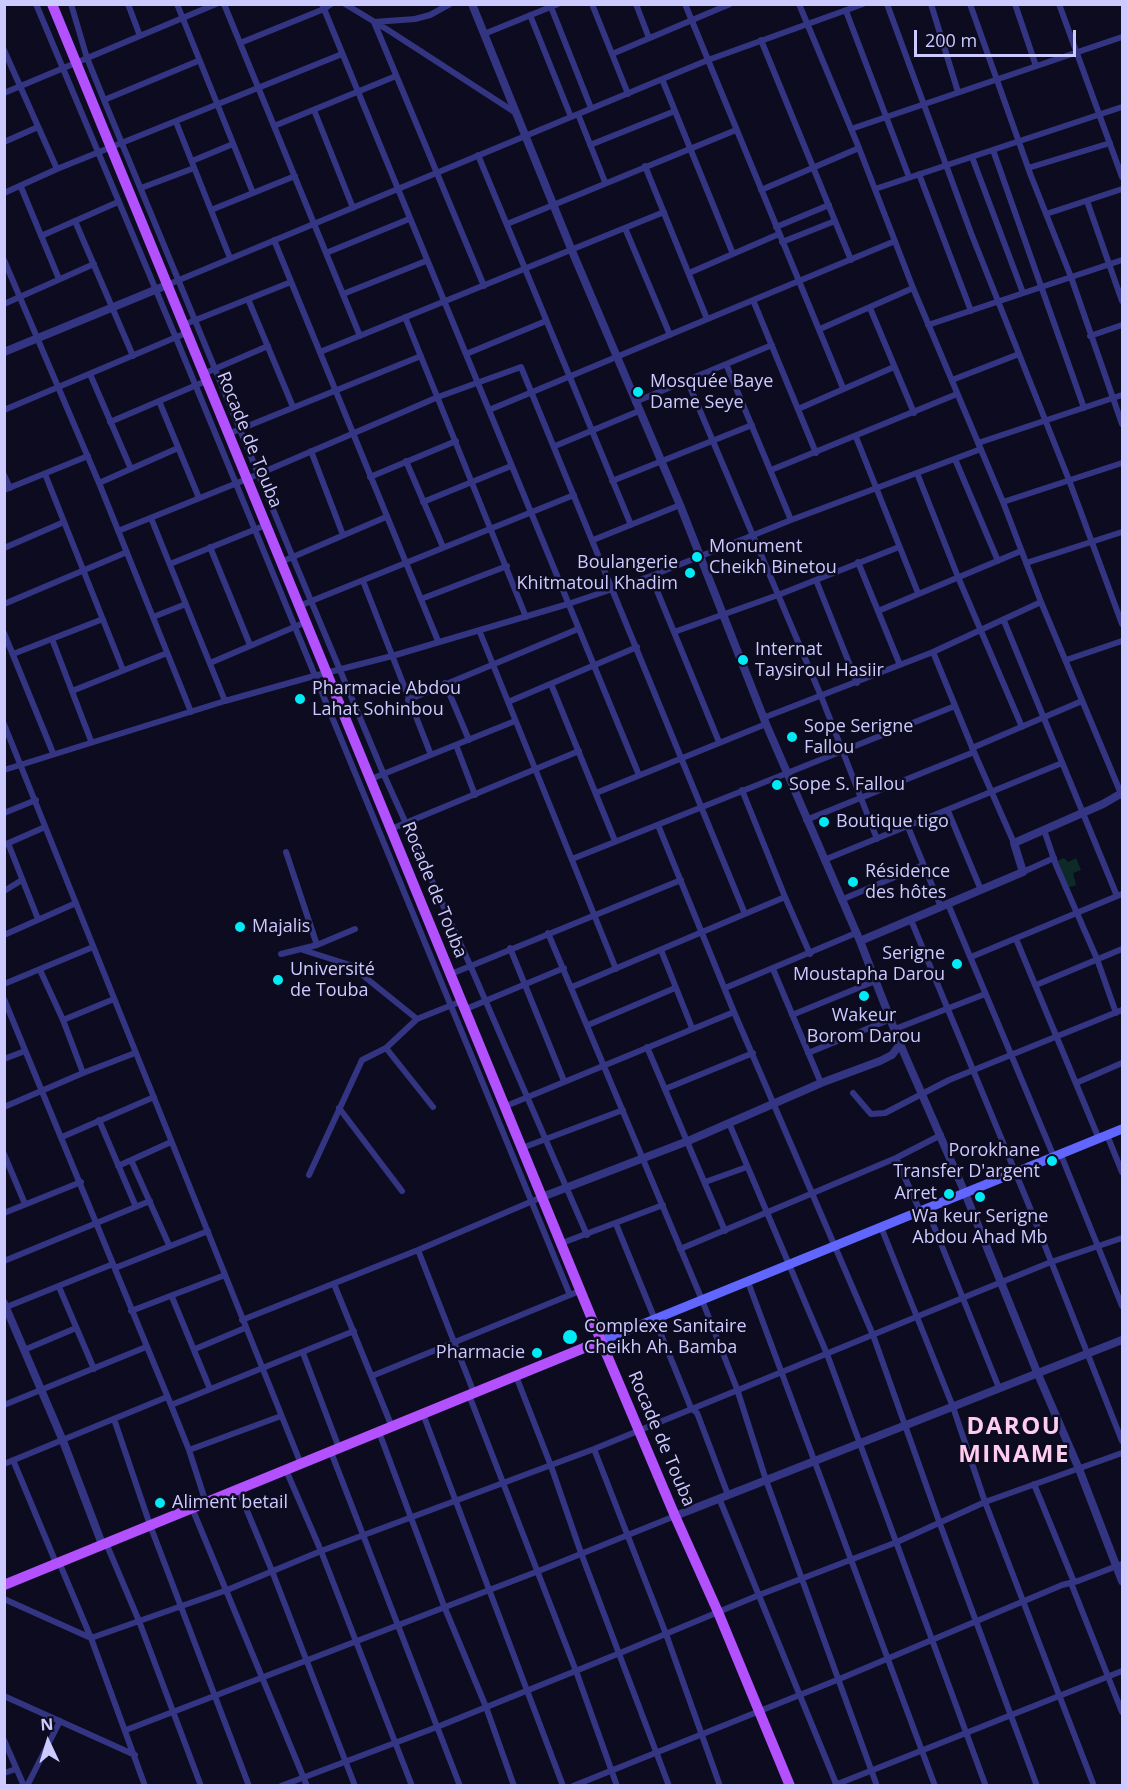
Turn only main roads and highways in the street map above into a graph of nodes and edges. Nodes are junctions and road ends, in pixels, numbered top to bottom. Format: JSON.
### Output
{"nodes":[{"id":1,"x":52,"y":4,"type":"edge"},
{"id":2,"x":1122,"y":1129,"type":"edge"},
{"id":3,"x":601,"y":1341,"type":"junction"},
{"id":4,"x":5,"y":1581,"type":"edge"},
{"id":5,"x":790,"y":1785,"type":"edge"}],
"edges":[{"from":1,"to":3,"type":"main road","name":"Rocade de Touba"},
{"from":2,"to":3,"type":"main road"},
{"from":3,"to":4,"type":"main road"},
{"from":3,"to":5,"type":"main road","name":"Rocade de Touba"}]}
